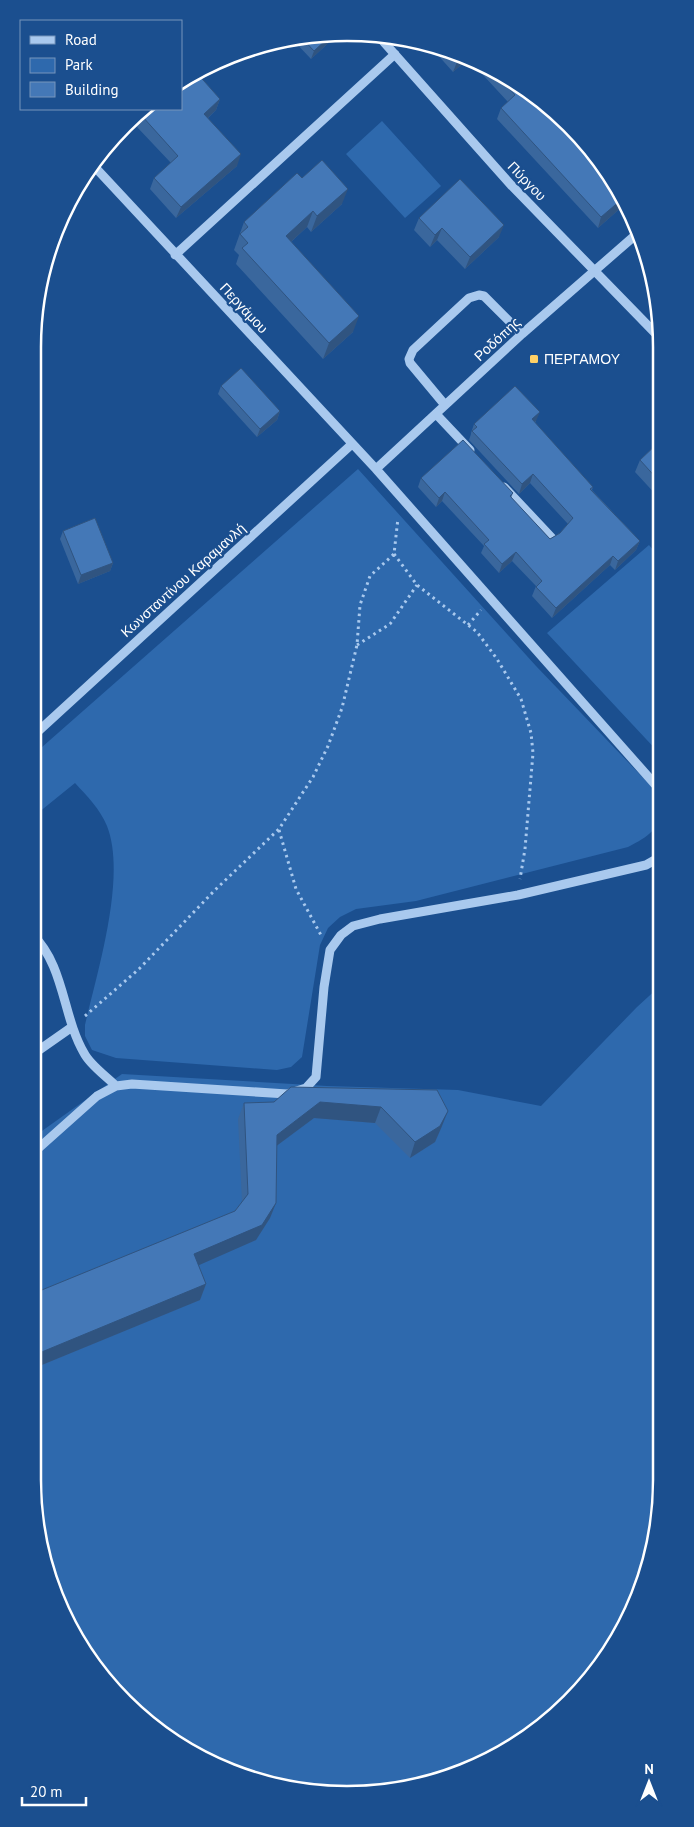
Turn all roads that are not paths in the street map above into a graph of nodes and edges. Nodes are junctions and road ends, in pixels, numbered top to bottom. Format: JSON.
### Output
{"nodes":[{"id":1,"x":386,"y":44,"type":"edge"},
{"id":2,"x":395,"y":54,"type":"junction"},
{"id":3,"x":98,"y":170,"type":"edge"},
{"id":4,"x":632,"y":238,"type":"edge"},
{"id":5,"x":174,"y":255,"type":"junction"},
{"id":6,"x":596,"y":271,"type":"junction"},
{"id":7,"x":652,"y":329,"type":"edge"},
{"id":8,"x":522,"y":334,"type":"junction"},
{"id":9,"x":445,"y":405,"type":"junction"},
{"id":10,"x":436,"y":414,"type":"junction"},
{"id":11,"x":352,"y":444,"type":"junction"},
{"id":12,"x":476,"y":458,"type":"edge"},
{"id":13,"x":376,"y":469,"type":"junction"},
{"id":14,"x":497,"y":479,"type":"edge"},
{"id":15,"x":552,"y":538,"type":"edge"},
{"id":16,"x":41,"y":728,"type":"edge"},
{"id":17,"x":653,"y":782,"type":"edge"},
{"id":18,"x":653,"y":861,"type":"edge"},
{"id":19,"x":41,"y":946,"type":"edge"},
{"id":20,"x":72,"y":1027,"type":"junction"},
{"id":21,"x":41,"y":1049,"type":"edge"},
{"id":22,"x":116,"y":1086,"type":"junction"},
{"id":23,"x":41,"y":1146,"type":"edge"}],
"edges":[{"from":1,"to":2,"type":"street","name":"Πύργου"},
{"from":2,"to":5,"type":"street"},
{"from":2,"to":6,"type":"street","name":"Πύργου"},
{"from":3,"to":5,"type":"street","name":"Περγάμου"},
{"from":4,"to":6,"type":"street","name":"Ροδόπης"},
{"from":5,"to":11,"type":"street","name":"Περγάμου"},
{"from":6,"to":7,"type":"street","name":"Πύργου"},
{"from":6,"to":8,"type":"street","name":"Ροδόπης"},
{"from":8,"to":9,"type":"street","name":"Ροδόπης"},
{"from":8,"to":9,"type":"street"},
{"from":9,"to":10,"type":"street","name":"Ροδόπης"},
{"from":10,"to":12,"type":"street"},
{"from":10,"to":13,"type":"street","name":"Ροδόπης"},
{"from":11,"to":13,"type":"street","name":"Περγάμου"},
{"from":11,"to":16,"type":"street","name":"Κωνσταντίνου Καραμανλή"},
{"from":13,"to":17,"type":"street","name":"Περγάμου"},
{"from":14,"to":15,"type":"street"},
{"from":18,"to":22,"type":"street"},
{"from":19,"to":20,"type":"street"},
{"from":20,"to":21,"type":"street"},
{"from":20,"to":22,"type":"street"},
{"from":22,"to":23,"type":"street"}]}
